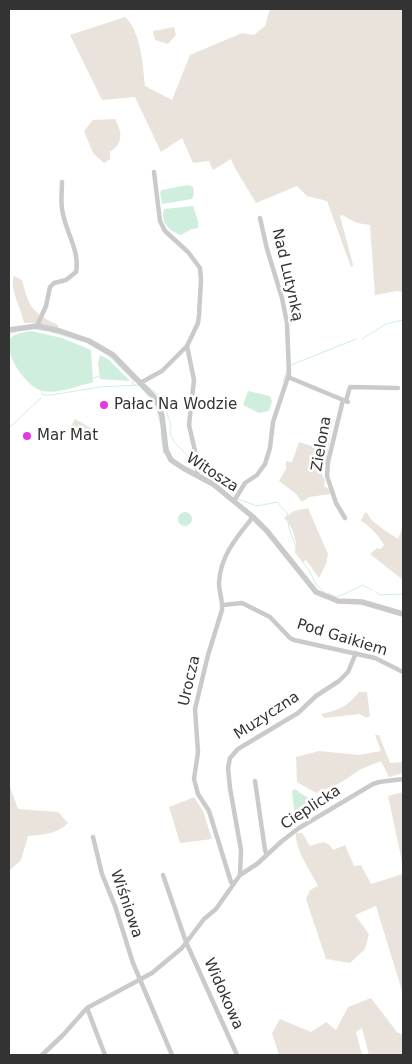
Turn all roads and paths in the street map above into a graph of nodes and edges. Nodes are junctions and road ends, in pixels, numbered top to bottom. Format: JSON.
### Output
{"nodes":[{"id":1,"x":154,"y":172,"type":"dead end"},
{"id":2,"x":62,"y":182,"type":"dead end"},
{"id":3,"x":260,"y":218,"type":"dead end"},
{"id":4,"x":37,"y":326,"type":"junction"},
{"id":5,"x":9,"y":330,"type":"edge"},
{"id":6,"x":187,"y":346,"type":"junction"},
{"id":7,"x":288,"y":377,"type":"junction"},
{"id":8,"x":140,"y":383,"type":"junction"},
{"id":9,"x":398,"y":388,"type":"dead end"},
{"id":10,"x":346,"y":401,"type":"junction"},
{"id":11,"x":197,"y":475,"type":"junction"},
{"id":12,"x":234,"y":501,"type":"junction"},
{"id":13,"x":253,"y":517,"type":"junction"},
{"id":14,"x":345,"y":518,"type":"dead end"},
{"id":15,"x":223,"y":605,"type":"junction"},
{"id":16,"x":403,"y":614,"type":"edge"},
{"id":17,"x":356,"y":653,"type":"junction"},
{"id":18,"x":403,"y":672,"type":"edge"},
{"id":19,"x":403,"y":779,"type":"edge"},
{"id":20,"x":256,"y":781,"type":"dead end"},
{"id":21,"x":92,"y":836,"type":"dead end"},
{"id":22,"x":267,"y":855,"type":"junction"},
{"id":23,"x":163,"y":875,"type":"dead end"},
{"id":24,"x":240,"y":875,"type":"junction"},
{"id":25,"x":234,"y":883,"type":"junction"},
{"id":26,"x":186,"y":942,"type":"junction"},
{"id":27,"x":140,"y":980,"type":"junction"},
{"id":28,"x":87,"y":1008,"type":"junction"},
{"id":29,"x":42,"y":1055,"type":"edge"},
{"id":30,"x":105,"y":1055,"type":"edge"},
{"id":31,"x":172,"y":1055,"type":"edge"},
{"id":32,"x":237,"y":1055,"type":"edge"}],
"edges":[{"from":1,"to":6,"type":"street"},
{"from":2,"to":4,"type":"street"},
{"from":3,"to":7,"type":"street","name":"Nad Lutynką"},
{"from":4,"to":5,"type":"street","name":"Witosza"},
{"from":4,"to":8,"type":"street","name":"Witosza"},
{"from":6,"to":8,"type":"street"},
{"from":6,"to":11,"type":"street"},
{"from":7,"to":10,"type":"street"},
{"from":7,"to":12,"type":"street","name":"Nad Lutynką"},
{"from":8,"to":11,"type":"street","name":"Witosza"},
{"from":9,"to":10,"type":"street","name":"Zielona"},
{"from":10,"to":14,"type":"street","name":"Zielona"},
{"from":11,"to":12,"type":"street","name":"Witosza"},
{"from":12,"to":13,"type":"street","name":"Witosza"},
{"from":13,"to":15,"type":"street","name":"Urocza"},
{"from":13,"to":16,"type":"street","name":"Witosza"},
{"from":15,"to":17,"type":"street","name":"Pod Gaikiem"},
{"from":15,"to":25,"type":"street","name":"Urocza"},
{"from":17,"to":18,"type":"street","name":"Pod Gaikiem"},
{"from":17,"to":24,"type":"street","name":"Muzyczna"},
{"from":19,"to":22,"type":"street","name":"Cieplicka"},
{"from":20,"to":22,"type":"street"},
{"from":21,"to":27,"type":"street","name":"Wiśniowa"},
{"from":22,"to":24,"type":"street","name":"Cieplicka"},
{"from":23,"to":26,"type":"street","name":"Widokowa"},
{"from":24,"to":25,"type":"street"},
{"from":25,"to":26,"type":"street"},
{"from":26,"to":27,"type":"street"},
{"from":26,"to":32,"type":"street","name":"Widokowa"},
{"from":27,"to":28,"type":"street"},
{"from":27,"to":31,"type":"street","name":"Wiśniowa"},
{"from":28,"to":29,"type":"street"},
{"from":28,"to":30,"type":"street"}]}
